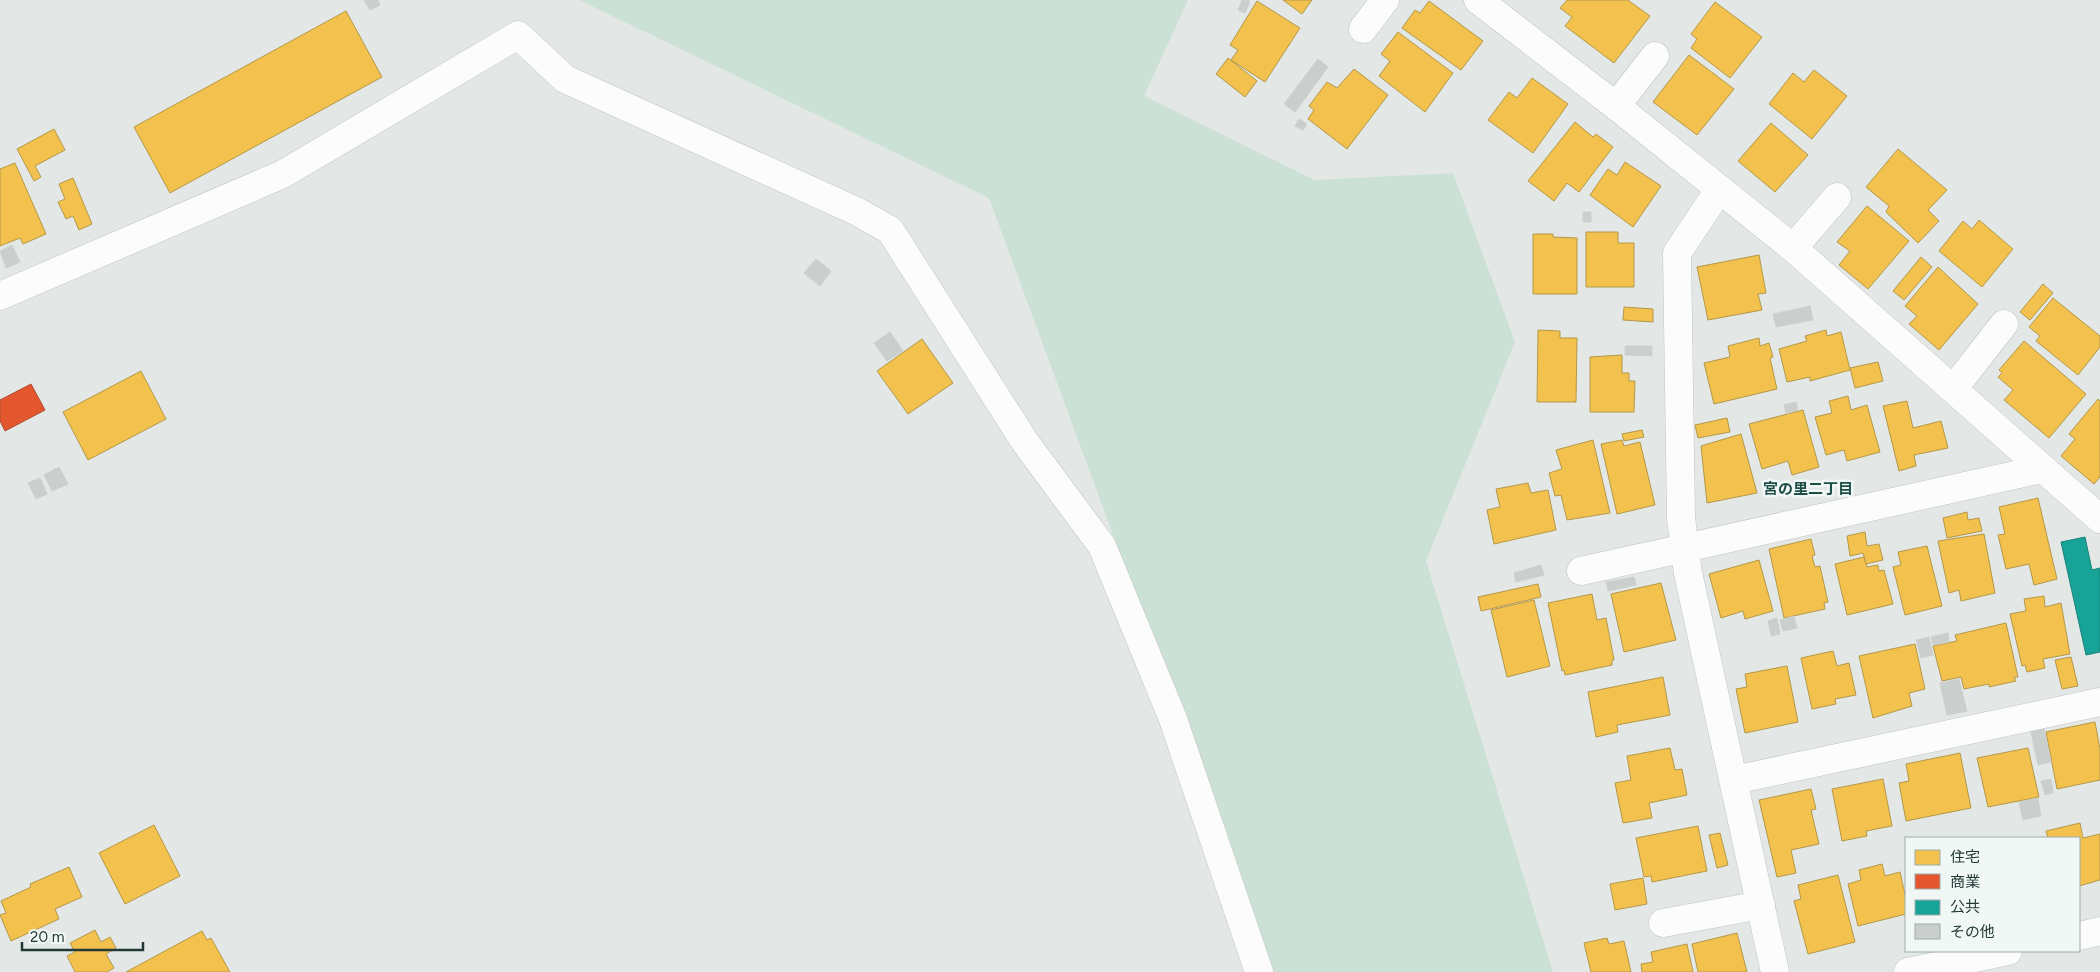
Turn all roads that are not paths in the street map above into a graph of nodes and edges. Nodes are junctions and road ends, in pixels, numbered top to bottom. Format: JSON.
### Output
{"nodes":[{"id":1,"x":1385,"y":0,"type":"edge"},
{"id":2,"x":1478,"y":0,"type":"edge"},
{"id":3,"x":1363,"y":28,"type":"dead end"},
{"id":4,"x":1655,"y":56,"type":"dead end"},
{"id":5,"x":1616,"y":106,"type":"junction"},
{"id":6,"x":1719,"y":190,"type":"junction"},
{"id":7,"x":1837,"y":197,"type":"dead end"},
{"id":8,"x":1793,"y":248,"type":"junction"},
{"id":9,"x":0,"y":296,"type":"edge"},
{"id":10,"x":2004,"y":324,"type":"dead end"},
{"id":11,"x":1954,"y":388,"type":"junction"},
{"id":12,"x":2042,"y":469,"type":"junction"},
{"id":13,"x":2100,"y":519,"type":"edge"},
{"id":14,"x":1684,"y":549,"type":"junction"},
{"id":15,"x":1581,"y":570,"type":"dead end"},
{"id":16,"x":2100,"y":702,"type":"edge"},
{"id":17,"x":1734,"y":780,"type":"junction"},
{"id":18,"x":1761,"y":905,"type":"junction"},
{"id":19,"x":1663,"y":923,"type":"dead end"},
{"id":20,"x":2100,"y":931,"type":"edge"},
{"id":21,"x":2080,"y":936,"type":"edge"},
{"id":22,"x":2003,"y":952,"type":"edge"},
{"id":23,"x":1259,"y":972,"type":"edge"},
{"id":24,"x":1776,"y":972,"type":"edge"},
{"id":25,"x":1908,"y":972,"type":"edge"}],
"edges":[{"from":1,"to":3,"type":"street"},
{"from":2,"to":5,"type":"street"},
{"from":4,"to":5,"type":"street"},
{"from":5,"to":6,"type":"street"},
{"from":6,"to":8,"type":"street"},
{"from":6,"to":14,"type":"street"},
{"from":7,"to":8,"type":"street"},
{"from":8,"to":11,"type":"street"},
{"from":9,"to":23,"type":"street"},
{"from":10,"to":11,"type":"street"},
{"from":11,"to":12,"type":"street"},
{"from":12,"to":13,"type":"street"},
{"from":12,"to":14,"type":"street"},
{"from":14,"to":15,"type":"street"},
{"from":14,"to":17,"type":"street"},
{"from":16,"to":17,"type":"street"},
{"from":17,"to":18,"type":"street"},
{"from":18,"to":19,"type":"street"},
{"from":18,"to":24,"type":"street"},
{"from":20,"to":21,"type":"street"},
{"from":22,"to":25,"type":"street"}]}
